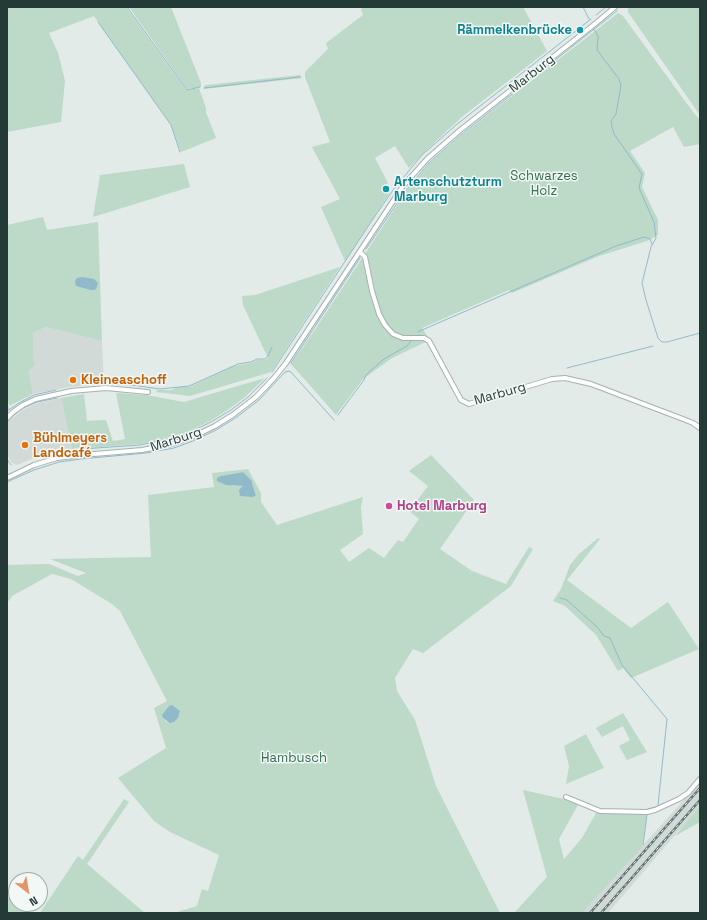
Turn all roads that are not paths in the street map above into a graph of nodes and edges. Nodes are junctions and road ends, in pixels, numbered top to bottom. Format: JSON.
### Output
{"nodes":[{"id":1,"x":615,"y":7,"type":"edge"},
{"id":2,"x":360,"y":252,"type":"junction"},
{"id":3,"x":148,"y":392,"type":"dead end"},
{"id":4,"x":7,"y":418,"type":"edge"},
{"id":5,"x":700,"y":428,"type":"edge"},
{"id":6,"x":8,"y":476,"type":"edge"},
{"id":7,"x":700,"y":779,"type":"edge"},
{"id":8,"x":566,"y":797,"type":"dead end"}],
"edges":[{"from":1,"to":2,"type":"street","name":"Marburg"},
{"from":2,"to":5,"type":"street","name":"Marburg"},
{"from":2,"to":6,"type":"street","name":"Marburg"},
{"from":3,"to":4,"type":"street"},
{"from":7,"to":8,"type":"street"}]}
